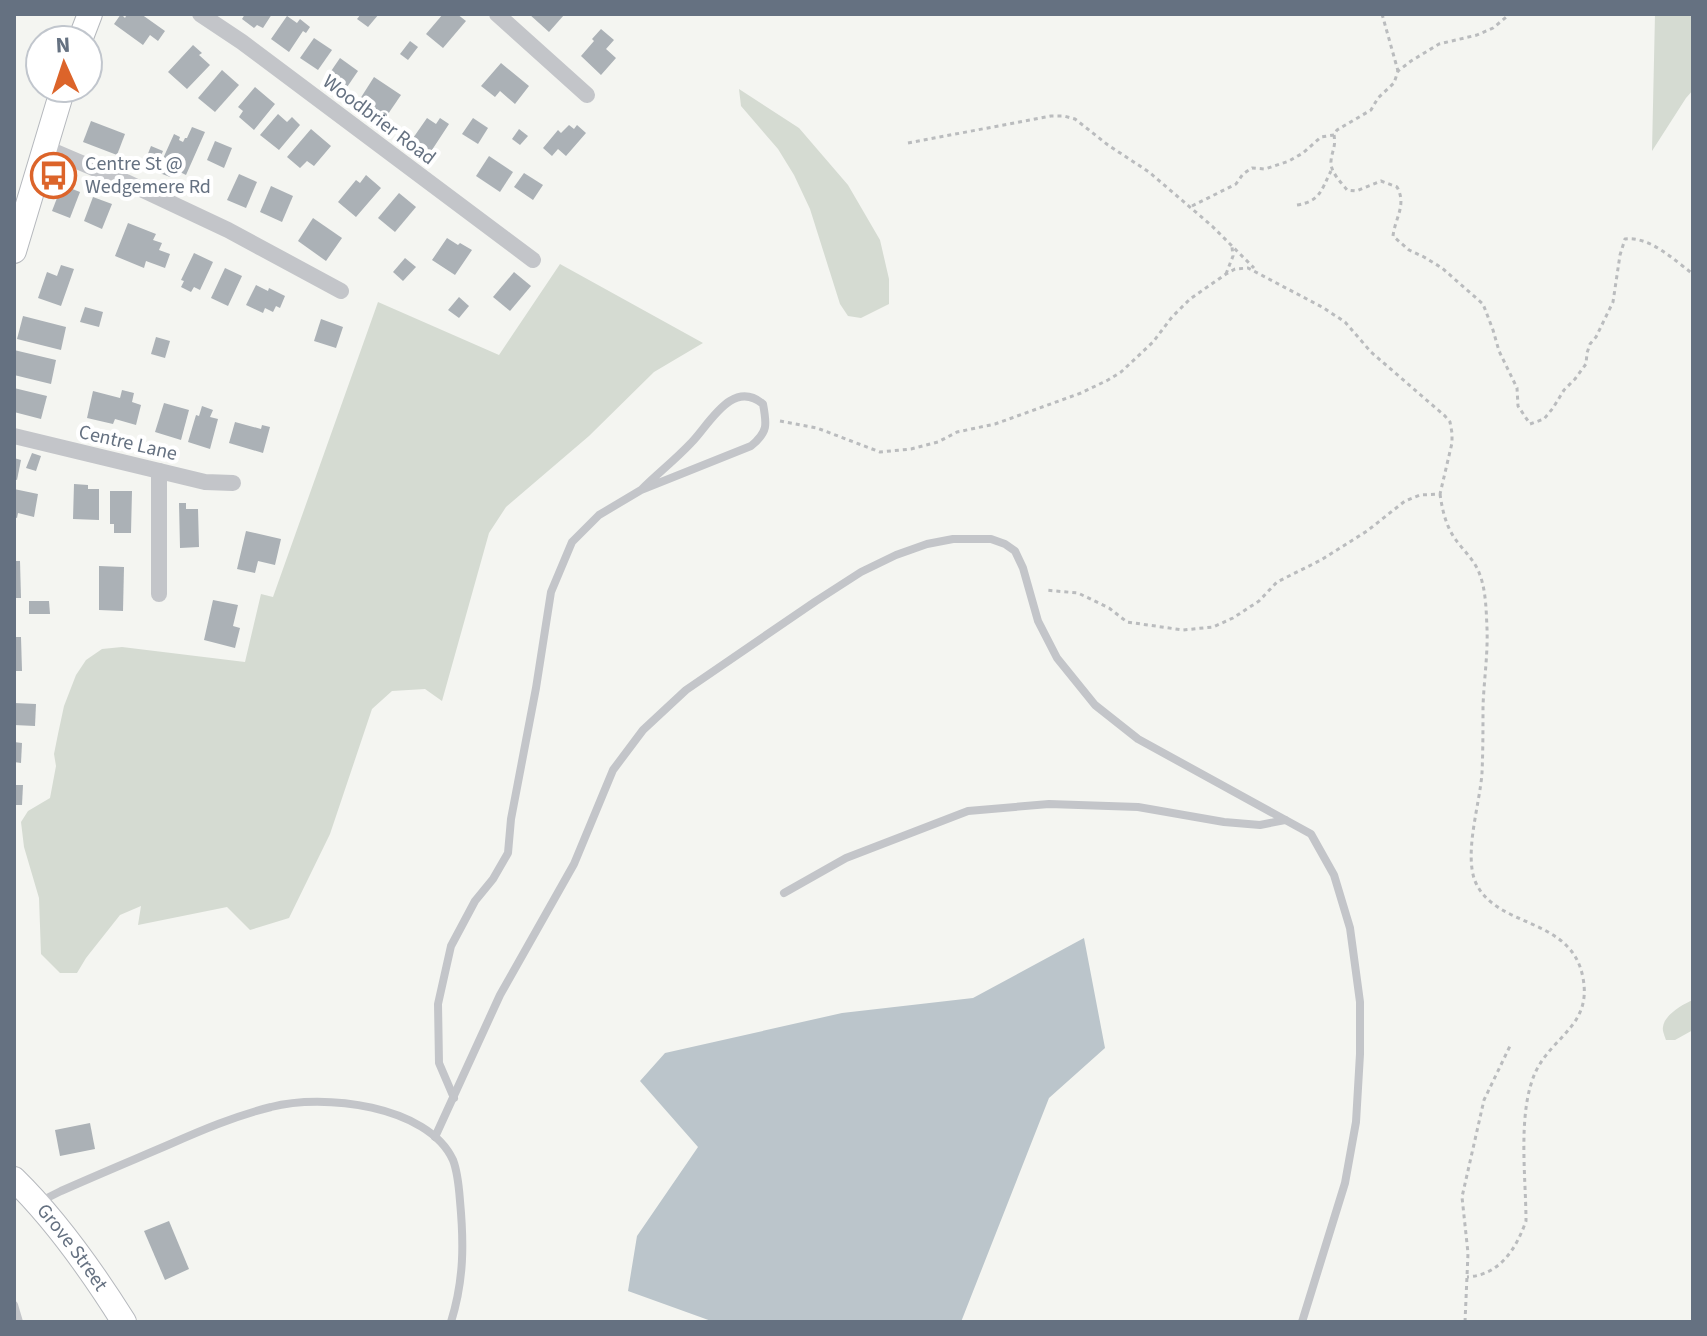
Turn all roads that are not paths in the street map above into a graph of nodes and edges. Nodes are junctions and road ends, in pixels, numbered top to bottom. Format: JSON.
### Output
{"nodes":[{"id":1,"x":200,"y":14,"type":"edge"},
{"id":2,"x":497,"y":14,"type":"edge"},
{"id":3,"x":587,"y":95,"type":"dead end"},
{"id":4,"x":58,"y":104,"type":"edge"},
{"id":5,"x":44,"y":147,"type":"junction"},
{"id":6,"x":14,"y":251,"type":"edge"},
{"id":7,"x":533,"y":260,"type":"dead end"},
{"id":8,"x":341,"y":291,"type":"dead end"},
{"id":9,"x":14,"y":436,"type":"edge"},
{"id":10,"x":159,"y":471,"type":"junction"},
{"id":11,"x":233,"y":483,"type":"dead end"},
{"id":12,"x":641,"y":490,"type":"junction"},
{"id":13,"x":159,"y":594,"type":"dead end"},
{"id":14,"x":1286,"y":820,"type":"junction"},
{"id":15,"x":784,"y":893,"type":"dead end"},
{"id":16,"x":454,"y":1098,"type":"junction"},
{"id":17,"x":435,"y":1137,"type":"junction"},
{"id":18,"x":14,"y":1179,"type":"edge"},
{"id":19,"x":38,"y":1203,"type":"junction"},
{"id":20,"x":14,"y":1305,"type":"edge"},
{"id":21,"x":19,"y":1322,"type":"edge"},
{"id":22,"x":124,"y":1322,"type":"edge"},
{"id":23,"x":451,"y":1322,"type":"edge"},
{"id":24,"x":1302,"y":1322,"type":"edge"}],
"edges":[{"from":1,"to":7,"type":"street","name":"Woodbrier Road"},
{"from":2,"to":3,"type":"street"},
{"from":4,"to":5,"type":"main road"},
{"from":5,"to":6,"type":"main road"},
{"from":5,"to":8,"type":"street"},
{"from":9,"to":10,"type":"street","name":"Centre Lane"},
{"from":10,"to":11,"type":"street","name":"Centre Lane"},
{"from":10,"to":13,"type":"street"},
{"from":12,"to":12,"type":"lane"},
{"from":12,"to":16,"type":"lane"},
{"from":14,"to":15,"type":"lane"},
{"from":14,"to":16,"type":"lane"},
{"from":14,"to":24,"type":"lane"},
{"from":16,"to":17,"type":"lane"},
{"from":17,"to":19,"type":"lane"},
{"from":17,"to":23,"type":"lane"},
{"from":18,"to":19,"type":"main road","name":"Grove Street"},
{"from":19,"to":22,"type":"main road","name":"Grove Street"},
{"from":20,"to":21,"type":"lane"}]}
